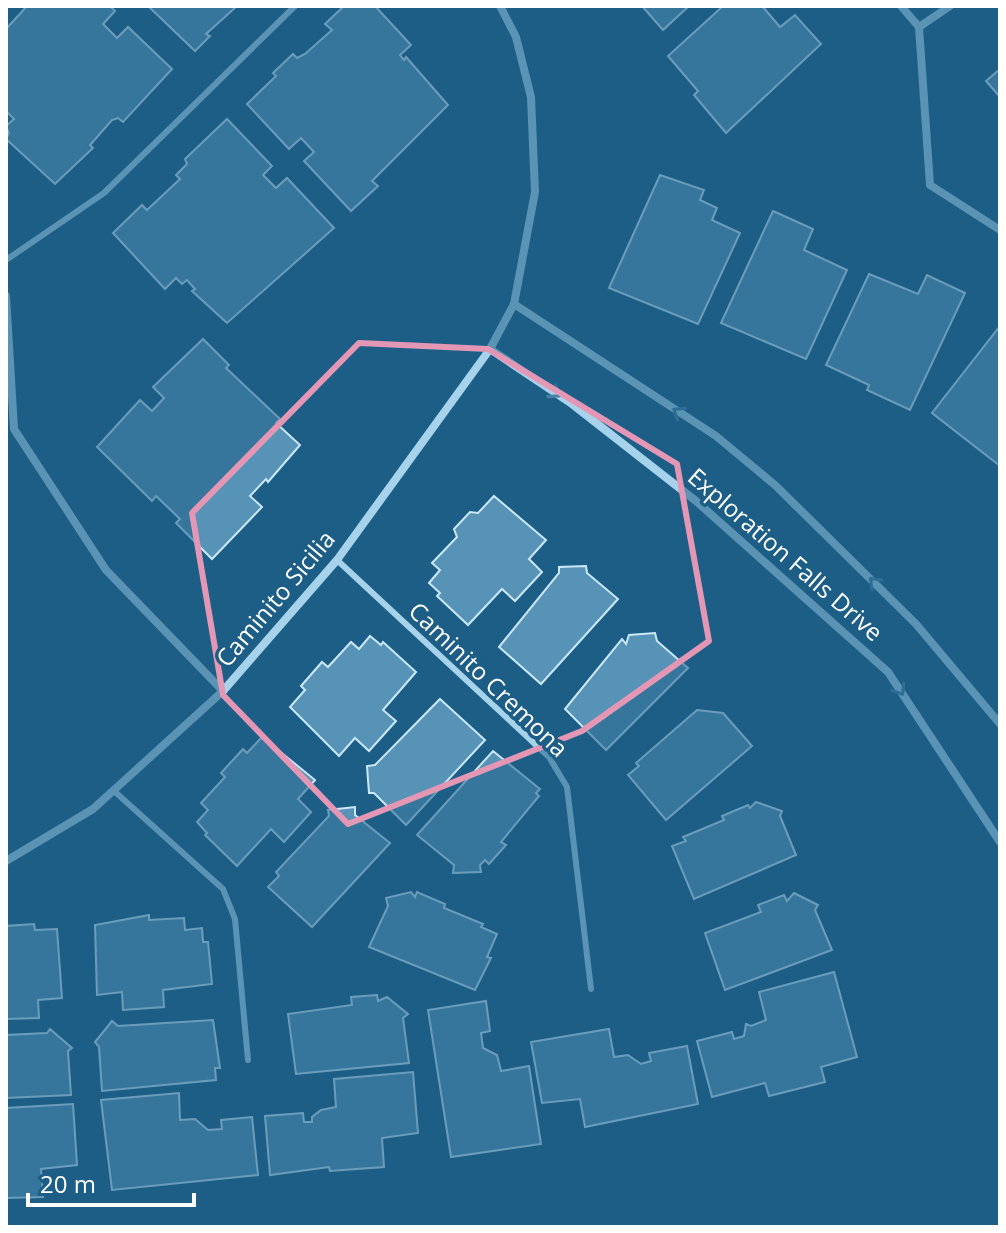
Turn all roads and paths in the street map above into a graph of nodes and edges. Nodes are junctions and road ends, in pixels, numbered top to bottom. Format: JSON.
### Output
{"nodes":[{"id":1,"x":295,"y":6,"type":"edge"},
{"id":2,"x":500,"y":6,"type":"edge"},
{"id":3,"x":901,"y":6,"type":"edge"},
{"id":4,"x":950,"y":6,"type":"edge"},
{"id":5,"x":919,"y":27,"type":"junction"},
{"id":6,"x":1000,"y":230,"type":"edge"},
{"id":7,"x":6,"y":260,"type":"edge"},
{"id":8,"x":6,"y":296,"type":"edge"},
{"id":9,"x":514,"y":304,"type":"junction"},
{"id":10,"x":490,"y":349,"type":"junction"},
{"id":11,"x":337,"y":560,"type":"junction"},
{"id":12,"x":223,"y":691,"type":"junction"},
{"id":13,"x":1000,"y":724,"type":"edge"},
{"id":14,"x":114,"y":791,"type":"junction"},
{"id":15,"x":1000,"y":842,"type":"edge"},
{"id":16,"x":6,"y":861,"type":"edge"},
{"id":17,"x":591,"y":989,"type":"dead end"},
{"id":18,"x":248,"y":1060,"type":"dead end"}],
"edges":[{"from":1,"to":7,"type":"lane"},
{"from":2,"to":9,"type":"street","name":"Caminito Sicilia"},
{"from":3,"to":5,"type":"street"},
{"from":4,"to":5,"type":"street"},
{"from":5,"to":6,"type":"street"},
{"from":8,"to":12,"type":"street"},
{"from":9,"to":10,"type":"street","name":"Caminito Sicilia"},
{"from":13,"to":9,"type":"street","name":"Exploration Falls Drive","one_way":true},
{"from":10,"to":11,"type":"street","name":"Caminito Sicilia"},
{"from":10,"to":15,"type":"street","name":"Exploration Falls Drive","one_way":true},
{"from":11,"to":12,"type":"street","name":"Caminito Sicilia"},
{"from":11,"to":17,"type":"lane","name":"Caminito Cremona"},
{"from":12,"to":14,"type":"street","name":"Caminito Sicilia"},
{"from":14,"to":16,"type":"street","name":"Caminito Sicilia"},
{"from":14,"to":18,"type":"lane"}]}
